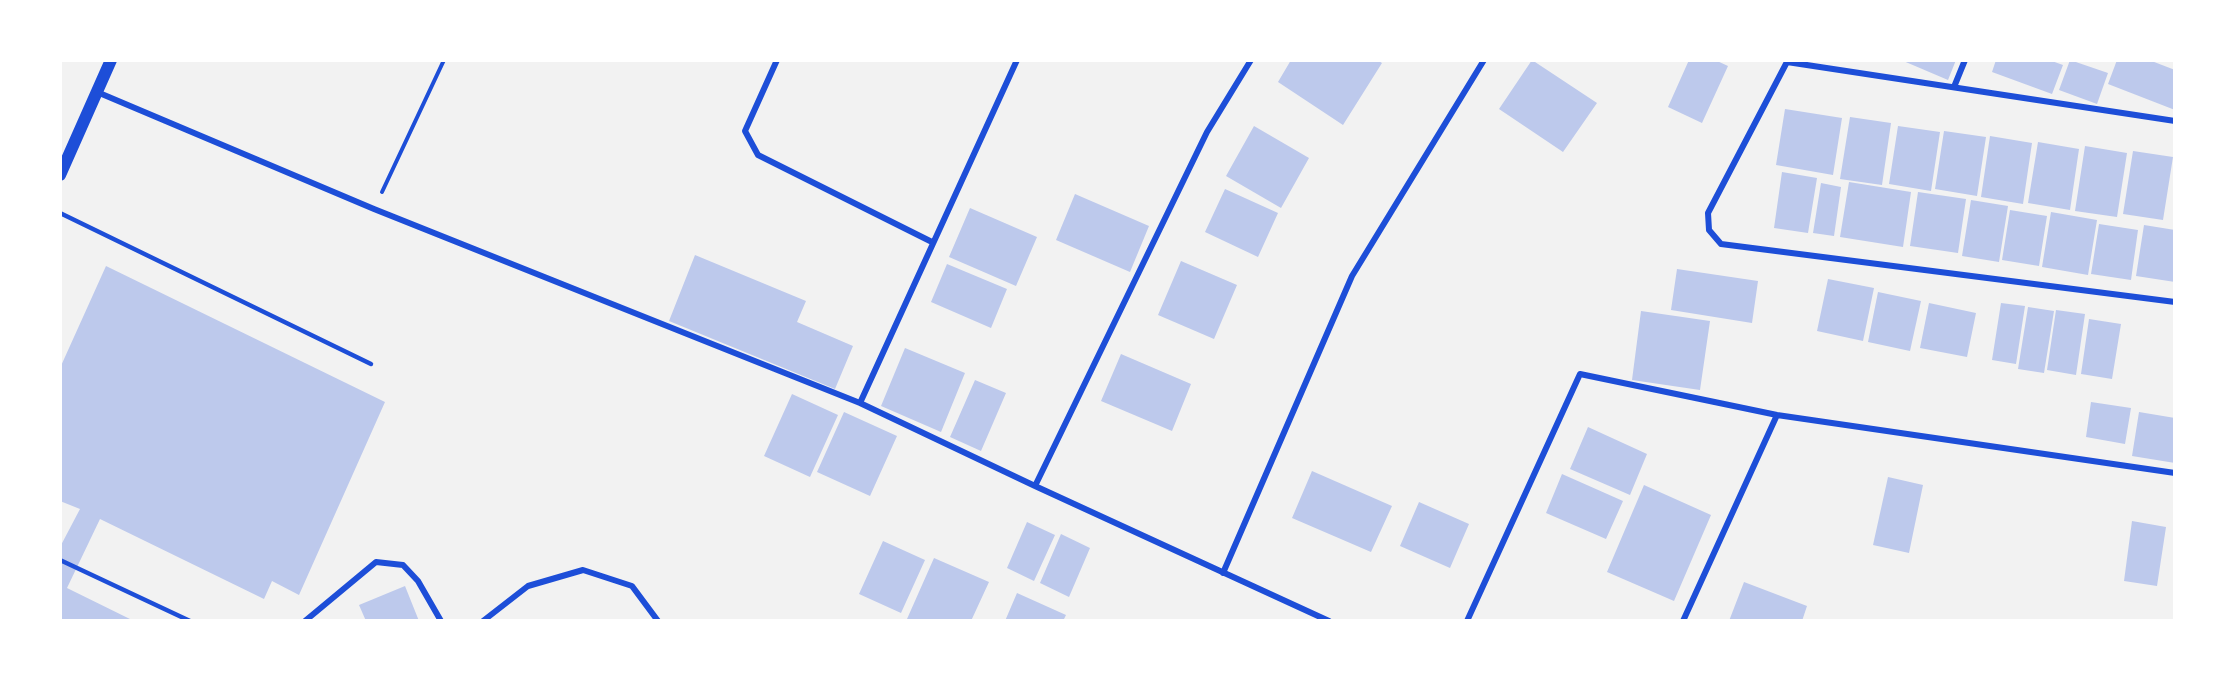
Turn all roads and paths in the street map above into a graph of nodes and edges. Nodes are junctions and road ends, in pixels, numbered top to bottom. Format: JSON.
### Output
{"nodes":[{"id":1,"x":111,"y":60,"type":"edge"},
{"id":2,"x":444,"y":60,"type":"edge"},
{"id":3,"x":777,"y":60,"type":"edge"},
{"id":4,"x":1017,"y":60,"type":"edge"},
{"id":5,"x":1251,"y":60,"type":"edge"},
{"id":6,"x":1484,"y":60,"type":"edge"},
{"id":7,"x":1965,"y":60,"type":"edge"},
{"id":8,"x":1788,"y":61,"type":"edge"},
{"id":9,"x":1954,"y":87,"type":"junction"},
{"id":10,"x":97,"y":92,"type":"junction"},
{"id":11,"x":2175,"y":121,"type":"edge"},
{"id":12,"x":61,"y":170,"type":"edge"},
{"id":13,"x":374,"y":209,"type":"junction"},
{"id":14,"x":60,"y":213,"type":"edge"},
{"id":15,"x":932,"y":242,"type":"junction"},
{"id":16,"x":2175,"y":303,"type":"edge"},
{"id":17,"x":371,"y":364,"type":"dead end"},
{"id":18,"x":860,"y":403,"type":"junction"},
{"id":19,"x":1777,"y":415,"type":"junction"},
{"id":20,"x":2175,"y":473,"type":"edge"},
{"id":21,"x":1035,"y":486,"type":"junction"},
{"id":22,"x":60,"y":560,"type":"edge"},
{"id":23,"x":1223,"y":573,"type":"junction"},
{"id":24,"x":190,"y":621,"type":"edge"},
{"id":25,"x":305,"y":621,"type":"edge"},
{"id":26,"x":441,"y":621,"type":"edge"},
{"id":27,"x":483,"y":621,"type":"edge"},
{"id":28,"x":658,"y":621,"type":"edge"},
{"id":29,"x":1329,"y":621,"type":"edge"},
{"id":30,"x":1467,"y":621,"type":"edge"},
{"id":31,"x":1683,"y":621,"type":"edge"}],
"edges":[{"from":1,"to":10,"type":"main road"},
{"from":2,"to":13,"type":"path"},
{"from":3,"to":15,"type":"street"},
{"from":4,"to":15,"type":"street"},
{"from":5,"to":21,"type":"street"},
{"from":6,"to":23,"type":"street"},
{"from":7,"to":9,"type":"street"},
{"from":8,"to":9,"type":"street"},
{"from":8,"to":16,"type":"street"},
{"from":9,"to":11,"type":"street"},
{"from":10,"to":12,"type":"main road"},
{"from":10,"to":13,"type":"street"},
{"from":13,"to":18,"type":"street"},
{"from":14,"to":17,"type":"lane"},
{"from":15,"to":18,"type":"street"},
{"from":18,"to":21,"type":"street"},
{"from":19,"to":20,"type":"street"},
{"from":19,"to":30,"type":"street"},
{"from":19,"to":31,"type":"street"},
{"from":21,"to":23,"type":"street"},
{"from":22,"to":24,"type":"lane"},
{"from":23,"to":29,"type":"street"},
{"from":25,"to":26,"type":"street"},
{"from":27,"to":28,"type":"street"}]}
